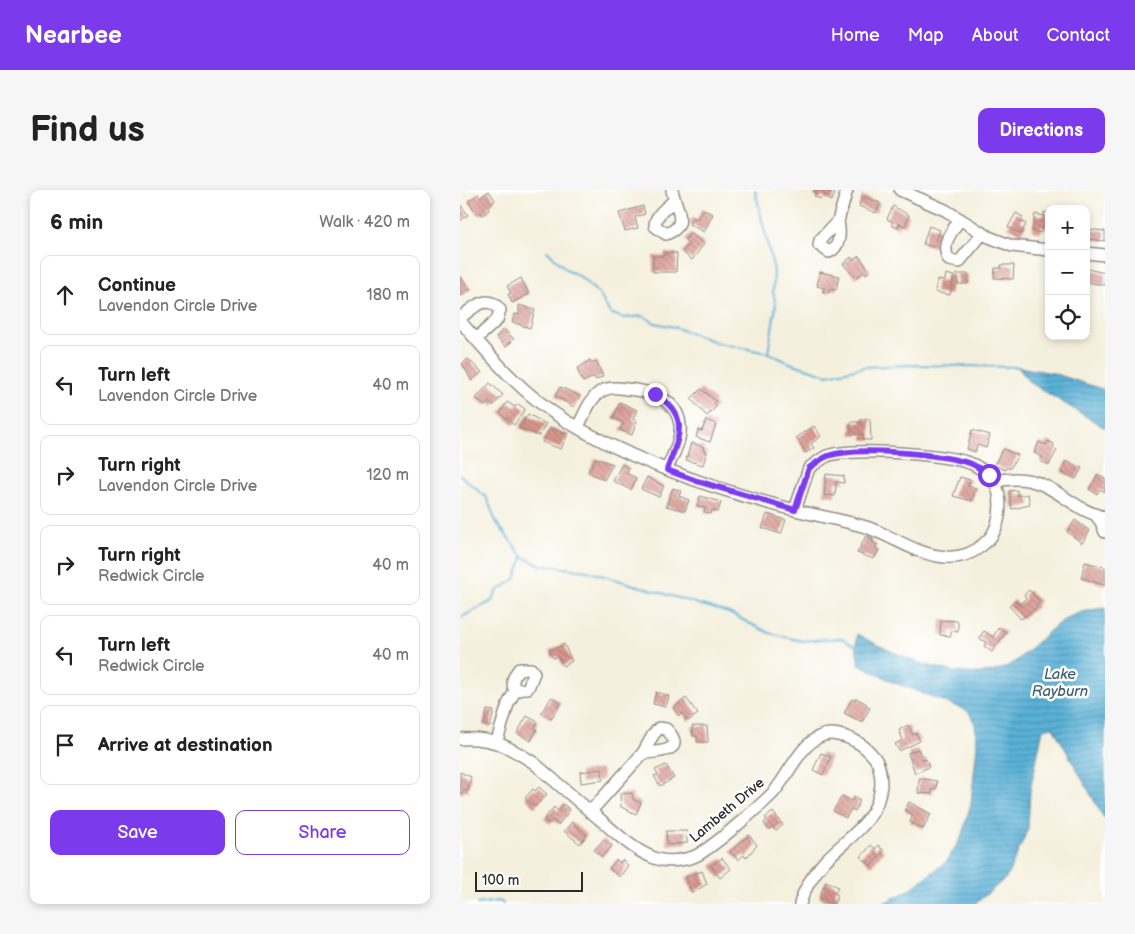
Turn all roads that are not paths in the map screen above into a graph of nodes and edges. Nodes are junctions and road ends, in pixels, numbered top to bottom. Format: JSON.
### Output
{"nodes":[{"id":1,"x":847,"y":190,"type":"edge"},
{"id":2,"x":900,"y":190,"type":"edge"},
{"id":3,"x":960,"y":219,"type":"junction"},
{"id":4,"x":838,"y":220,"type":"dead end"},
{"id":5,"x":982,"y":234,"type":"junction"},
{"id":6,"x":1045,"y":250,"type":"edge"},
{"id":7,"x":1090,"y":254,"type":"edge"},
{"id":8,"x":1105,"y":255,"type":"edge"},
{"id":9,"x":460,"y":320,"type":"edge"},
{"id":10,"x":476,"y":339,"type":"junction"},
{"id":11,"x":578,"y":427,"type":"junction"},
{"id":12,"x":667,"y":470,"type":"junction"},
{"id":13,"x":996,"y":483,"type":"junction"},
{"id":14,"x":795,"y":510,"type":"junction"},
{"id":15,"x":1100,"y":516,"type":"edge"},
{"id":16,"x":1105,"y":532,"type":"edge"},
{"id":17,"x":515,"y":691,"type":"dead end"},
{"id":18,"x":460,"y":739,"type":"edge"},
{"id":19,"x":497,"y":741,"type":"junction"},
{"id":20,"x":644,"y":753,"type":"dead end"},
{"id":21,"x":590,"y":812,"type":"junction"},
{"id":22,"x":800,"y":904,"type":"edge"}],
"edges":[{"from":1,"to":4,"type":"street"},
{"from":2,"to":3,"type":"street"},
{"from":3,"to":5,"type":"street"},
{"from":3,"to":5,"type":"street"},
{"from":5,"to":6,"type":"street"},
{"from":7,"to":8,"type":"street"},
{"from":9,"to":10,"type":"street"},
{"from":9,"to":10,"type":"street"},
{"from":10,"to":11,"type":"street"},
{"from":11,"to":12,"type":"street"},
{"from":11,"to":12,"type":"street"},
{"from":12,"to":14,"type":"street"},
{"from":13,"to":14,"type":"street"},
{"from":13,"to":14,"type":"street"},
{"from":13,"to":15,"type":"street"},
{"from":15,"to":16,"type":"street"},
{"from":17,"to":19,"type":"street"},
{"from":18,"to":19,"type":"street","name":"Lambeth Drive"},
{"from":19,"to":21,"type":"street","name":"Lambeth Drive"},
{"from":20,"to":21,"type":"street"},
{"from":21,"to":22,"type":"street","name":"Lambeth Drive"}]}
